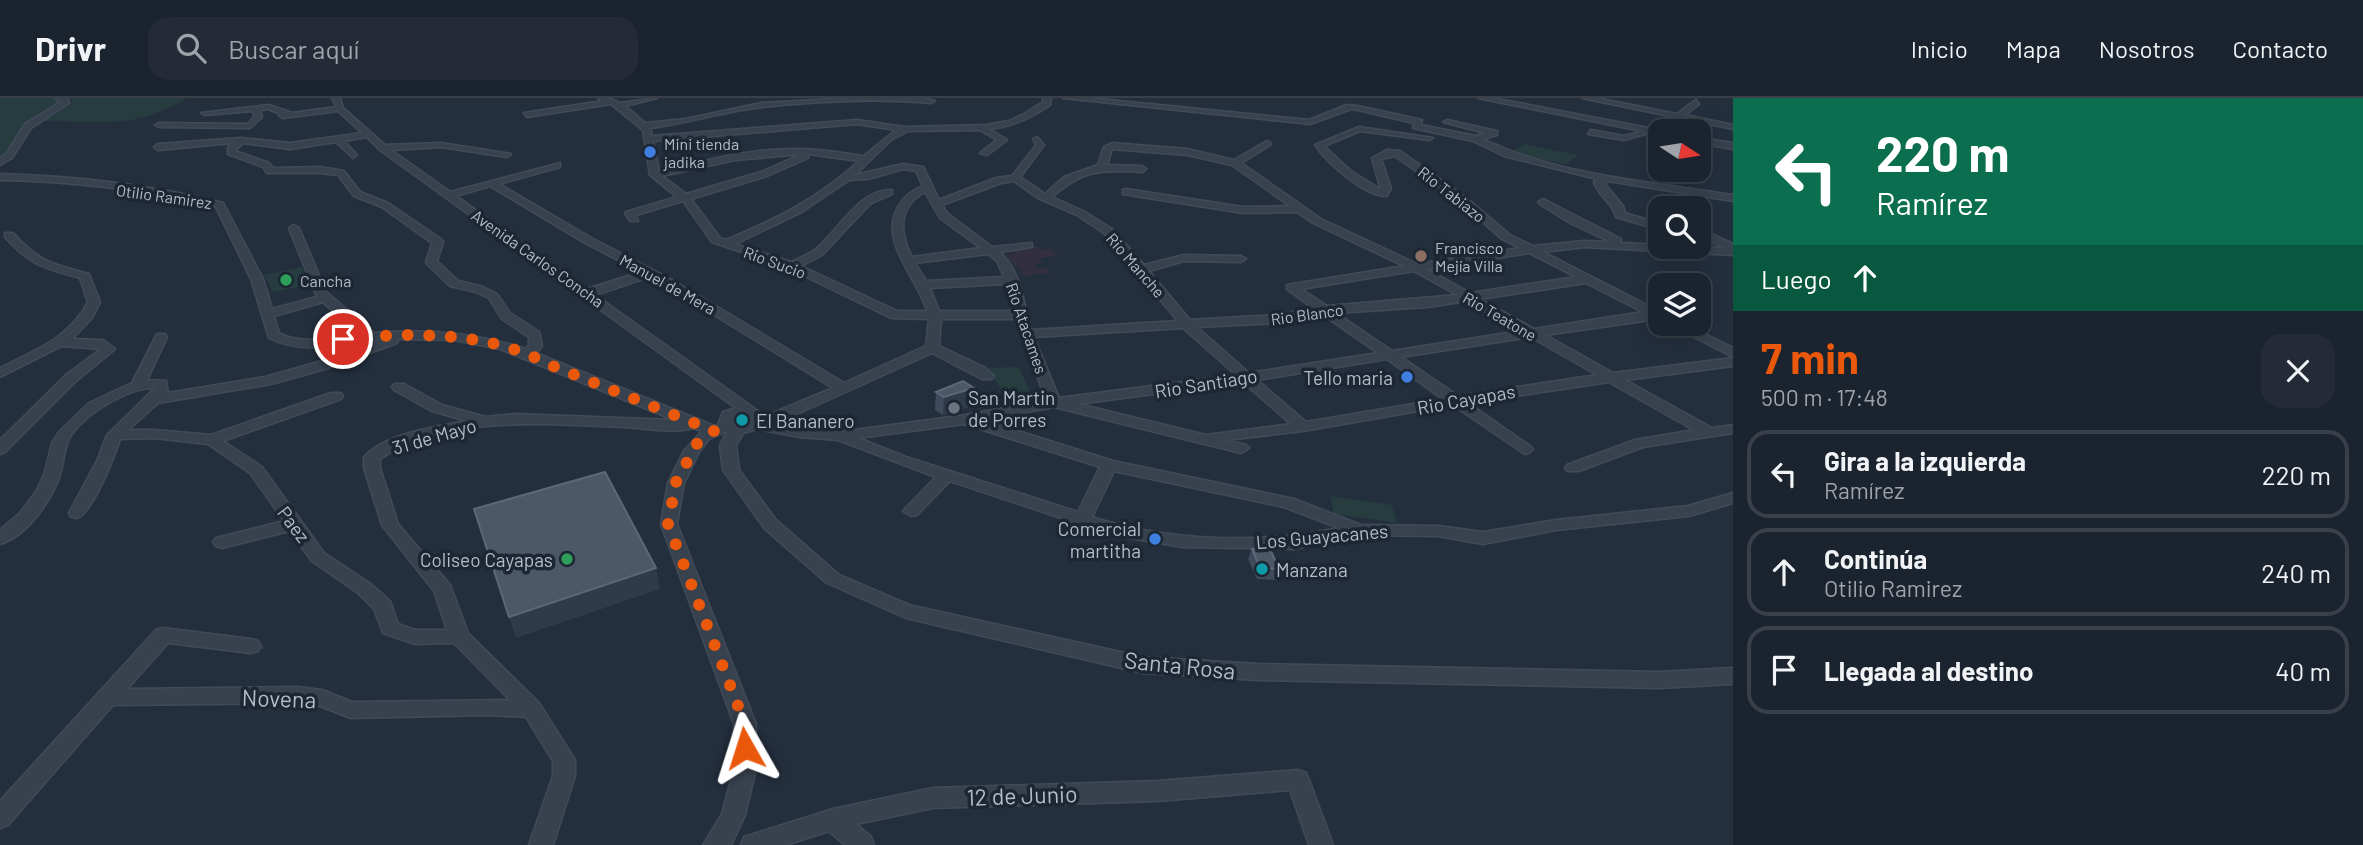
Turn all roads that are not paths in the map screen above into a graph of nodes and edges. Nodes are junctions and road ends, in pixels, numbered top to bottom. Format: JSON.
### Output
{"nodes":[{"id":1,"x":59,"y":98,"type":"edge"},
{"id":2,"x":653,"y":98,"type":"edge"},
{"id":3,"x":897,"y":98,"type":"edge"},
{"id":4,"x":1047,"y":98,"type":"edge"},
{"id":5,"x":1067,"y":98,"type":"edge"},
{"id":6,"x":1482,"y":98,"type":"edge"},
{"id":7,"x":1586,"y":98,"type":"edge"},
{"id":8,"x":612,"y":102,"type":"edge"},
{"id":9,"x":757,"y":102,"type":"edge"},
{"id":10,"x":931,"y":102,"type":"dead end"},
{"id":11,"x":1696,"y":102,"type":"dead end"},
{"id":12,"x":338,"y":104,"type":"edge"},
{"id":13,"x":205,"y":113,"type":"dead end"},
{"id":14,"x":291,"y":115,"type":"junction"},
{"id":15,"x":527,"y":115,"type":"dead end"},
{"id":16,"x":1733,"y":115,"type":"edge"},
{"id":17,"x":1564,"y":116,"type":"junction"},
{"id":18,"x":1397,"y":117,"type":"junction"},
{"id":19,"x":1679,"y":117,"type":"junction"},
{"id":20,"x":717,"y":121,"type":"dead end"},
{"id":21,"x":1447,"y":122,"type":"dead end"},
{"id":22,"x":1554,"y":122,"type":"dead end"},
{"id":23,"x":159,"y":125,"type":"dead end"},
{"id":24,"x":1722,"y":125,"type":"junction"},
{"id":25,"x":644,"y":126,"type":"junction"},
{"id":26,"x":203,"y":127,"type":"junction"},
{"id":27,"x":1374,"y":127,"type":"dead end"},
{"id":28,"x":1416,"y":127,"type":"junction"},
{"id":29,"x":1733,"y":127,"type":"edge"},
{"id":30,"x":1577,"y":128,"type":"dead end"},
{"id":31,"x":905,"y":129,"type":"junction"},
{"id":32,"x":984,"y":130,"type":"junction"},
{"id":33,"x":1406,"y":131,"type":"dead end"},
{"id":34,"x":1648,"y":132,"type":"edge"},
{"id":35,"x":1648,"y":132,"type":"edge"},
{"id":36,"x":719,"y":133,"type":"junction"},
{"id":37,"x":367,"y":135,"type":"junction"},
{"id":38,"x":195,"y":137,"type":"dead end"},
{"id":39,"x":338,"y":139,"type":"junction"},
{"id":40,"x":649,"y":139,"type":"junction"},
{"id":41,"x":1037,"y":139,"type":"dead end"},
{"id":42,"x":1476,"y":139,"type":"junction"},
{"id":43,"x":241,"y":140,"type":"junction"},
{"id":44,"x":1267,"y":143,"type":"dead end"},
{"id":45,"x":1712,"y":144,"type":"edge"},
{"id":46,"x":158,"y":147,"type":"dead end"},
{"id":47,"x":383,"y":148,"type":"junction"},
{"id":48,"x":1732,"y":151,"type":"edge"},
{"id":49,"x":814,"y":152,"type":"junction"},
{"id":50,"x":984,"y":153,"type":"dead end"},
{"id":51,"x":507,"y":154,"type":"dead end"},
{"id":52,"x":353,"y":155,"type":"dead end"},
{"id":53,"x":1517,"y":157,"type":"junction"},
{"id":54,"x":866,"y":159,"type":"junction"},
{"id":55,"x":0,"y":162,"type":"edge"},
{"id":56,"x":1235,"y":163,"type":"junction"},
{"id":57,"x":557,"y":165,"type":"dead end"},
{"id":58,"x":1102,"y":167,"type":"junction"},
{"id":59,"x":1142,"y":169,"type":"dead end"},
{"id":60,"x":655,"y":175,"type":"junction"},
{"id":61,"x":0,"y":177,"type":"edge"},
{"id":62,"x":849,"y":177,"type":"junction"},
{"id":63,"x":1015,"y":178,"type":"junction"},
{"id":64,"x":1605,"y":179,"type":"junction"},
{"id":65,"x":491,"y":183,"type":"junction"},
{"id":66,"x":927,"y":188,"type":"junction"},
{"id":67,"x":889,"y":192,"type":"dead end"},
{"id":68,"x":1126,"y":192,"type":"dead end"},
{"id":69,"x":447,"y":195,"type":"junction"},
{"id":70,"x":684,"y":198,"type":"junction"},
{"id":71,"x":1046,"y":198,"type":"junction"},
{"id":72,"x":1733,"y":198,"type":"edge"},
{"id":73,"x":1543,"y":202,"type":"dead end"},
{"id":74,"x":937,"y":204,"type":"junction"},
{"id":75,"x":1296,"y":209,"type":"junction"},
{"id":76,"x":634,"y":219,"type":"dead end"},
{"id":77,"x":18,"y":223,"type":"dead end"},
{"id":78,"x":1648,"y":223,"type":"edge"},
{"id":79,"x":294,"y":228,"type":"dead end"},
{"id":80,"x":1711,"y":238,"type":"edge"},
{"id":81,"x":5,"y":240,"type":"edge"},
{"id":82,"x":726,"y":244,"type":"junction"},
{"id":83,"x":1028,"y":245,"type":"dead end"},
{"id":84,"x":1636,"y":248,"type":"junction"},
{"id":85,"x":991,"y":250,"type":"junction"},
{"id":86,"x":1529,"y":250,"type":"junction"},
{"id":87,"x":1733,"y":250,"type":"edge"},
{"id":88,"x":1241,"y":259,"type":"dead end"},
{"id":89,"x":908,"y":261,"type":"junction"},
{"id":90,"x":792,"y":265,"type":"junction"},
{"id":91,"x":1417,"y":268,"type":"junction"},
{"id":92,"x":1142,"y":269,"type":"junction"},
{"id":93,"x":650,"y":273,"type":"junction"},
{"id":94,"x":1587,"y":279,"type":"junction"},
{"id":95,"x":1011,"y":280,"type":"junction"},
{"id":96,"x":922,"y":285,"type":"junction"},
{"id":97,"x":588,"y":293,"type":"junction"},
{"id":98,"x":325,"y":298,"type":"junction"},
{"id":99,"x":1468,"y":298,"type":"junction"},
{"id":100,"x":1322,"y":310,"type":"junction"},
{"id":101,"x":1648,"y":310,"type":"edge"},
{"id":102,"x":266,"y":314,"type":"junction"},
{"id":103,"x":1020,"y":315,"type":"junction"},
{"id":104,"x":934,"y":316,"type":"junction"},
{"id":105,"x":1648,"y":316,"type":"edge"},
{"id":106,"x":1187,"y":325,"type":"junction"},
{"id":107,"x":1530,"y":333,"type":"junction"},
{"id":108,"x":1026,"y":334,"type":"junction"},
{"id":109,"x":405,"y":335,"type":"junction"},
{"id":110,"x":370,"y":336,"type":"junction"},
{"id":111,"x":1699,"y":336,"type":"edge"},
{"id":112,"x":161,"y":337,"type":"dead end"},
{"id":113,"x":59,"y":342,"type":"junction"},
{"id":114,"x":932,"y":348,"type":"junction"},
{"id":115,"x":1733,"y":353,"type":"edge"},
{"id":116,"x":529,"y":354,"type":"junction"},
{"id":117,"x":1387,"y":355,"type":"junction"},
{"id":118,"x":1733,"y":362,"type":"edge"},
{"id":119,"x":0,"y":373,"type":"edge"},
{"id":120,"x":987,"y":376,"type":"dead end"},
{"id":121,"x":1247,"y":377,"type":"junction"},
{"id":122,"x":1610,"y":377,"type":"junction"},
{"id":123,"x":138,"y":384,"type":"junction"},
{"id":124,"x":399,"y":387,"type":"dead end"},
{"id":125,"x":843,"y":388,"type":"junction"},
{"id":126,"x":335,"y":396,"type":"dead end"},
{"id":127,"x":154,"y":399,"type":"junction"},
{"id":128,"x":1455,"y":401,"type":"junction"},
{"id":129,"x":1054,"y":403,"type":"junction"},
{"id":130,"x":748,"y":410,"type":"junction"},
{"id":131,"x":966,"y":419,"type":"junction"},
{"id":132,"x":492,"y":420,"type":"junction"},
{"id":133,"x":758,"y":424,"type":"junction"},
{"id":134,"x":1303,"y":427,"type":"junction"},
{"id":135,"x":720,"y":428,"type":"junction"},
{"id":136,"x":1733,"y":429,"type":"edge"},
{"id":137,"x":884,"y":430,"type":"junction"},
{"id":138,"x":1710,"y":433,"type":"junction"},
{"id":139,"x":114,"y":435,"type":"junction"},
{"id":140,"x":840,"y":436,"type":"junction"},
{"id":141,"x":1199,"y":439,"type":"junction"},
{"id":142,"x":212,"y":440,"type":"junction"},
{"id":143,"x":1241,"y":448,"type":"dead end"},
{"id":144,"x":0,"y":449,"type":"edge"},
{"id":145,"x":1525,"y":449,"type":"dead end"},
{"id":146,"x":884,"y":453,"type":"junction"},
{"id":147,"x":1109,"y":465,"type":"junction"},
{"id":148,"x":1573,"y":468,"type":"dead end"},
{"id":149,"x":947,"y":475,"type":"junction"},
{"id":150,"x":1733,"y":498,"type":"edge"},
{"id":151,"x":911,"y":511,"type":"dead end"},
{"id":152,"x":77,"y":513,"type":"dead end"},
{"id":153,"x":1083,"y":519,"type":"junction"},
{"id":154,"x":295,"y":524,"type":"junction"},
{"id":155,"x":1359,"y":530,"type":"junction"},
{"id":156,"x":0,"y":538,"type":"edge"},
{"id":157,"x":222,"y":542,"type":"dead end"},
{"id":158,"x":459,"y":636,"type":"junction"},
{"id":159,"x":251,"y":646,"type":"dead end"},
{"id":160,"x":1733,"y":676,"type":"edge"},
{"id":161,"x":109,"y":697,"type":"junction"},
{"id":162,"x":532,"y":709,"type":"junction"},
{"id":163,"x":0,"y":818,"type":"edge"},
{"id":164,"x":833,"y":819,"type":"junction"},
{"id":165,"x":721,"y":842,"type":"edge"},
{"id":166,"x":541,"y":845,"type":"edge"},
{"id":167,"x":753,"y":845,"type":"edge"},
{"id":168,"x":862,"y":845,"type":"edge"},
{"id":169,"x":1321,"y":845,"type":"edge"}],
"edges":[{"from":1,"to":55,"type":"street"},
{"from":2,"to":8,"type":"street"},
{"from":3,"to":9,"type":"street"},
{"from":3,"to":10,"type":"street"},
{"from":4,"to":32,"type":"street"},
{"from":5,"to":18,"type":"street"},
{"from":6,"to":17,"type":"street"},
{"from":7,"to":19,"type":"street"},
{"from":8,"to":15,"type":"street"},
{"from":8,"to":25,"type":"street"},
{"from":9,"to":25,"type":"street"},
{"from":11,"to":19,"type":"street"},
{"from":12,"to":14,"type":"street"},
{"from":12,"to":37,"type":"street","name":"Avenida Carlos Concha"},
{"from":13,"to":14,"type":"street"},
{"from":14,"to":26,"type":"street"},
{"from":16,"to":24,"type":"street"},
{"from":17,"to":22,"type":"street"},
{"from":17,"to":34,"type":"street"},
{"from":18,"to":27,"type":"street"},
{"from":18,"to":28,"type":"street"},
{"from":19,"to":24,"type":"street"},
{"from":20,"to":36,"type":"street"},
{"from":21,"to":42,"type":"street"},
{"from":23,"to":26,"type":"street"},
{"from":24,"to":29,"type":"street"},
{"from":25,"to":40,"type":"street"},
{"from":26,"to":38,"type":"street"},
{"from":28,"to":33,"type":"street"},
{"from":28,"to":42,"type":"street"},
{"from":30,"to":35,"type":"street"},
{"from":31,"to":32,"type":"street"},
{"from":31,"to":36,"type":"street"},
{"from":31,"to":54,"type":"street"},
{"from":32,"to":50,"type":"street"},
{"from":36,"to":40,"type":"street"},
{"from":37,"to":39,"type":"street"},
{"from":37,"to":47,"type":"street","name":"Avenida Carlos Concha"},
{"from":39,"to":43,"type":"street"},
{"from":39,"to":52,"type":"street"},
{"from":40,"to":60,"type":"street"},
{"from":41,"to":63,"type":"street"},
{"from":42,"to":53,"type":"street"},
{"from":43,"to":46,"type":"street"},
{"from":43,"to":116,"type":"street"},
{"from":44,"to":56,"type":"street"},
{"from":45,"to":48,"type":"street"},
{"from":47,"to":51,"type":"street"},
{"from":47,"to":69,"type":"street","name":"Avenida Carlos Concha"},
{"from":49,"to":54,"type":"street"},
{"from":49,"to":60,"type":"street"},
{"from":49,"to":70,"type":"street"},
{"from":53,"to":64,"type":"street"},
{"from":53,"to":86,"type":"street","name":"Rio Tabiazo"},
{"from":54,"to":62,"type":"street"},
{"from":56,"to":58,"type":"street","name":"Rio Teatone"},
{"from":56,"to":75,"type":"street","name":"Rio Teatone"},
{"from":57,"to":65,"type":"street"},
{"from":58,"to":59,"type":"street"},
{"from":58,"to":71,"type":"street"},
{"from":60,"to":70,"type":"street","name":"Rio Sucio"},
{"from":61,"to":102,"type":"street","name":"Otilio Ramirez"},
{"from":62,"to":66,"type":"street","name":"Rio Atacames"},
{"from":62,"to":82,"type":"street"},
{"from":63,"to":71,"type":"street","name":"Rio Manche"},
{"from":63,"to":74,"type":"street"},
{"from":64,"to":72,"type":"street"},
{"from":64,"to":78,"type":"street"},
{"from":65,"to":69,"type":"street"},
{"from":65,"to":93,"type":"street","name":"Manuel de Mera"},
{"from":66,"to":74,"type":"street","name":"Rio Atacames"},
{"from":66,"to":89,"type":"street"},
{"from":67,"to":90,"type":"street"},
{"from":68,"to":75,"type":"street"},
{"from":69,"to":97,"type":"street","name":"Avenida Carlos Concha"},
{"from":70,"to":76,"type":"street"},
{"from":70,"to":82,"type":"street","name":"Rio Sucio"},
{"from":71,"to":92,"type":"street","name":"Rio Manche"},
{"from":73,"to":84,"type":"street"},
{"from":74,"to":85,"type":"street","name":"Rio Atacames"},
{"from":75,"to":91,"type":"street","name":"Rio Teatone"},
{"from":77,"to":81,"type":"street"},
{"from":79,"to":98,"type":"street"},
{"from":80,"to":87,"type":"street"},
{"from":81,"to":113,"type":"street"},
{"from":82,"to":90,"type":"street","name":"Rio Sucio"},
{"from":83,"to":85,"type":"street"},
{"from":84,"to":86,"type":"street"},
{"from":84,"to":87,"type":"street"},
{"from":85,"to":89,"type":"street"},
{"from":85,"to":95,"type":"street","name":"Rio Atacames"},
{"from":86,"to":91,"type":"street"},
{"from":86,"to":94,"type":"street","name":"Rio Tabiazo"},
{"from":88,"to":92,"type":"street"},
{"from":89,"to":96,"type":"street"},
{"from":90,"to":104,"type":"street","name":"Rio Sucio"},
{"from":91,"to":99,"type":"street","name":"Rio Teatone"},
{"from":91,"to":100,"type":"street"},
{"from":92,"to":106,"type":"street","name":"Rio Manche"},
{"from":93,"to":97,"type":"street"},
{"from":93,"to":125,"type":"street","name":"Manuel de Mera"},
{"from":94,"to":99,"type":"street","name":"Rio Blanco"},
{"from":94,"to":101,"type":"street","name":"Rio Tabiazo"},
{"from":95,"to":96,"type":"street"},
{"from":95,"to":103,"type":"street","name":"Rio Atacames"},
{"from":96,"to":104,"type":"street"},
{"from":97,"to":130,"type":"street","name":"Avenida Carlos Concha"},
{"from":98,"to":102,"type":"street"},
{"from":98,"to":110,"type":"street"},
{"from":99,"to":100,"type":"street","name":"Rio Blanco"},
{"from":99,"to":107,"type":"street","name":"Rio Teatone"},
{"from":100,"to":106,"type":"street","name":"Rio Blanco"},
{"from":100,"to":117,"type":"street"},
{"from":102,"to":110,"type":"street","name":"Otilio Ramirez"},
{"from":103,"to":104,"type":"street","name":"Rio Sucio"},
{"from":103,"to":108,"type":"street","name":"Rio Atacames"},
{"from":104,"to":114,"type":"street"},
{"from":105,"to":107,"type":"street","name":"Rio Santiago"},
{"from":106,"to":108,"type":"street","name":"Rio Blanco"},
{"from":106,"to":121,"type":"street","name":"Rio Manche"},
{"from":107,"to":117,"type":"street","name":"Rio Santiago"},
{"from":107,"to":122,"type":"street","name":"Rio Teatone"},
{"from":108,"to":129,"type":"street","name":"Rio Atacames"},
{"from":109,"to":110,"type":"street","name":"Otilio Ramirez"},
{"from":109,"to":116,"type":"street","name":"Otilio Ramirez"},
{"from":109,"to":127,"type":"street"},
{"from":111,"to":115,"type":"street"},
{"from":112,"to":123,"type":"street"},
{"from":113,"to":119,"type":"street"},
{"from":113,"to":144,"type":"street"},
{"from":114,"to":120,"type":"street"},
{"from":114,"to":125,"type":"street","name":"31 de Mayo"},
{"from":116,"to":135,"type":"street","name":"Otilio Ramirez"},
{"from":117,"to":121,"type":"street","name":"Rio Santiago"},
{"from":117,"to":128,"type":"street"},
{"from":118,"to":122,"type":"street","name":"Rio Cayapas"},
{"from":121,"to":129,"type":"street","name":"Rio Santiago"},
{"from":121,"to":134,"type":"street","name":"Rio Manche"},
{"from":122,"to":128,"type":"street","name":"Rio Cayapas"},
{"from":122,"to":138,"type":"street","name":"Rio Teatone"},
{"from":123,"to":127,"type":"street"},
{"from":123,"to":156,"type":"street"},
{"from":124,"to":132,"type":"street"},
{"from":125,"to":133,"type":"street","name":"31 de Mayo"},
{"from":126,"to":142,"type":"street"},
{"from":127,"to":139,"type":"street"},
{"from":128,"to":134,"type":"street","name":"Rio Cayapas"},
{"from":128,"to":145,"type":"street"},
{"from":129,"to":131,"type":"street","name":"Rio Santiago"},
{"from":129,"to":141,"type":"street"},
{"from":130,"to":133,"type":"street","name":"Avenida Carlos Concha"},
{"from":130,"to":135,"type":"street"},
{"from":131,"to":137,"type":"street","name":"Rio Santiago"},
{"from":131,"to":147,"type":"street"},
{"from":132,"to":135,"type":"street","name":"31 de Mayo"},
{"from":132,"to":158,"type":"street","name":"31 de Mayo"},
{"from":133,"to":135,"type":"street","name":"31 de Mayo"},
{"from":133,"to":140,"type":"street","name":"Rio Santiago"},
{"from":134,"to":141,"type":"street","name":"Rio Cayapas"},
{"from":135,"to":160,"type":"street","name":"Santa Rosa"},
{"from":135,"to":165,"type":"street"},
{"from":136,"to":138,"type":"street"},
{"from":137,"to":140,"type":"street","name":"Rio Santiago"},
{"from":137,"to":146,"type":"street"},
{"from":138,"to":148,"type":"street"},
{"from":139,"to":142,"type":"street","name":"Paez"},
{"from":139,"to":152,"type":"street"},
{"from":140,"to":146,"type":"street","name":"Los Guayacanes"},
{"from":141,"to":143,"type":"street"},
{"from":142,"to":154,"type":"street","name":"Paez"},
{"from":146,"to":149,"type":"street","name":"Los Guayacanes"},
{"from":147,"to":153,"type":"street"},
{"from":147,"to":155,"type":"street"},
{"from":149,"to":151,"type":"street"},
{"from":149,"to":153,"type":"street","name":"Los Guayacanes"},
{"from":150,"to":155,"type":"street","name":"Los Guayacanes"},
{"from":153,"to":155,"type":"street","name":"Los Guayacanes"},
{"from":154,"to":157,"type":"street"},
{"from":154,"to":158,"type":"street","name":"Paez"},
{"from":158,"to":162,"type":"street","name":"31 de Mayo"},
{"from":159,"to":161,"type":"street"},
{"from":161,"to":162,"type":"street","name":"Novena"},
{"from":161,"to":163,"type":"street"},
{"from":162,"to":166,"type":"street","name":"31 de Mayo"},
{"from":164,"to":167,"type":"street","name":"12 de Junio"},
{"from":164,"to":168,"type":"street"},
{"from":164,"to":169,"type":"street","name":"12 de Junio"}]}
